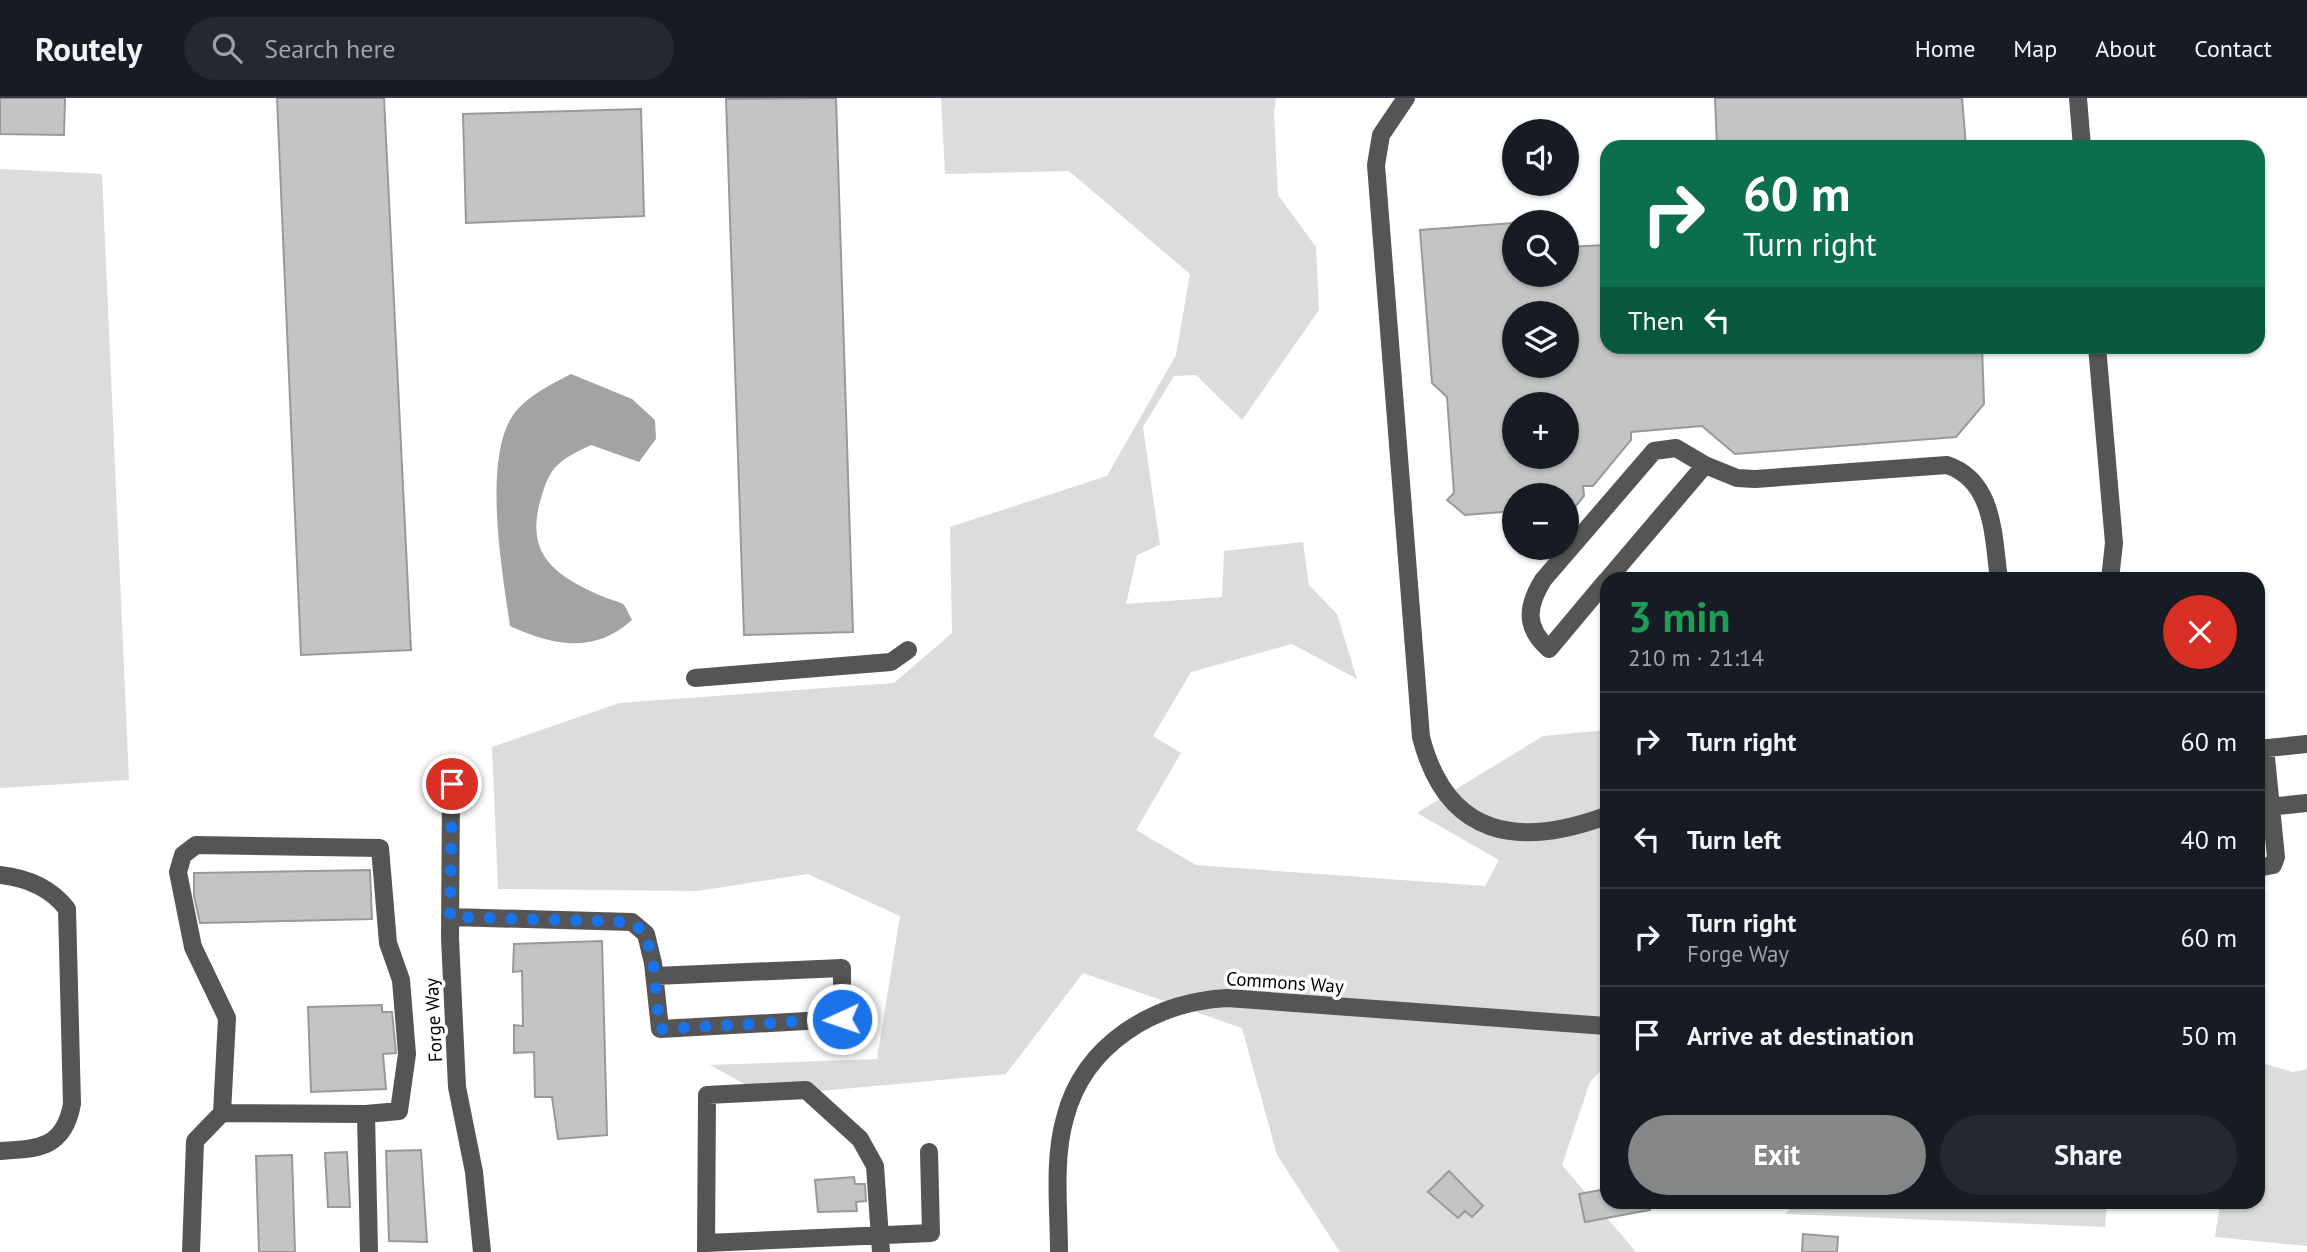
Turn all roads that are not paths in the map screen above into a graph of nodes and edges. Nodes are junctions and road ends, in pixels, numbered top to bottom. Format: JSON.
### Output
{"nodes":[{"id":1,"x":1406,"y":98,"type":"edge"},
{"id":2,"x":2078,"y":98,"type":"edge"},
{"id":3,"x":2081,"y":140,"type":"edge"},
{"id":4,"x":2098,"y":354,"type":"edge"},
{"id":5,"x":1705,"y":465,"type":"junction"},
{"id":6,"x":1614,"y":572,"type":"edge"},
{"id":7,"x":1998,"y":572,"type":"edge"},
{"id":8,"x":2111,"y":572,"type":"edge"},
{"id":9,"x":1600,"y":588,"type":"edge"},
{"id":10,"x":908,"y":650,"type":"dead end"},
{"id":11,"x":695,"y":678,"type":"dead end"},
{"id":12,"x":2307,"y":744,"type":"edge"},
{"id":13,"x":2265,"y":749,"type":"edge"},
{"id":14,"x":452,"y":784,"type":"dead end"},
{"id":15,"x":2307,"y":803,"type":"edge"},
{"id":16,"x":2265,"y":807,"type":"edge"},
{"id":17,"x":2265,"y":811,"type":"edge"},
{"id":18,"x":1600,"y":818,"type":"edge"},
{"id":19,"x":2265,"y":867,"type":"edge"},
{"id":20,"x":0,"y":875,"type":"edge"},
{"id":21,"x":450,"y":917,"type":"junction"},
{"id":22,"x":654,"y":976,"type":"junction"},
{"id":23,"x":1600,"y":1026,"type":"edge"},
{"id":24,"x":222,"y":1113,"type":"junction"},
{"id":25,"x":366,"y":1114,"type":"junction"},
{"id":26,"x":0,"y":1151,"type":"edge"},
{"id":27,"x":929,"y":1152,"type":"dead end"},
{"id":28,"x":881,"y":1244,"type":"edge"},
{"id":29,"x":706,"y":1247,"type":"edge"},
{"id":30,"x":191,"y":1252,"type":"edge"},
{"id":31,"x":369,"y":1252,"type":"edge"},
{"id":32,"x":482,"y":1252,"type":"edge"},
{"id":33,"x":1059,"y":1252,"type":"edge"}],
"edges":[{"from":1,"to":18,"type":"street"},
{"from":2,"to":3,"type":"street"},
{"from":4,"to":8,"type":"street"},
{"from":5,"to":6,"type":"street"},
{"from":5,"to":7,"type":"street"},
{"from":5,"to":9,"type":"street"},
{"from":10,"to":11,"type":"street"},
{"from":12,"to":13,"type":"street"},
{"from":14,"to":21,"type":"street","name":"Forge Way"},
{"from":15,"to":16,"type":"street"},
{"from":17,"to":19,"type":"street"},
{"from":20,"to":26,"type":"street"},
{"from":21,"to":22,"type":"street"},
{"from":21,"to":32,"type":"street","name":"Forge Way"},
{"from":22,"to":22,"type":"street"},
{"from":23,"to":33,"type":"street","name":"Commons Way"},
{"from":24,"to":25,"type":"street"},
{"from":24,"to":25,"type":"street"},
{"from":24,"to":30,"type":"street"},
{"from":25,"to":31,"type":"street"},
{"from":27,"to":28,"type":"street"},
{"from":28,"to":29,"type":"street"},
{"from":28,"to":29,"type":"street"}]}
